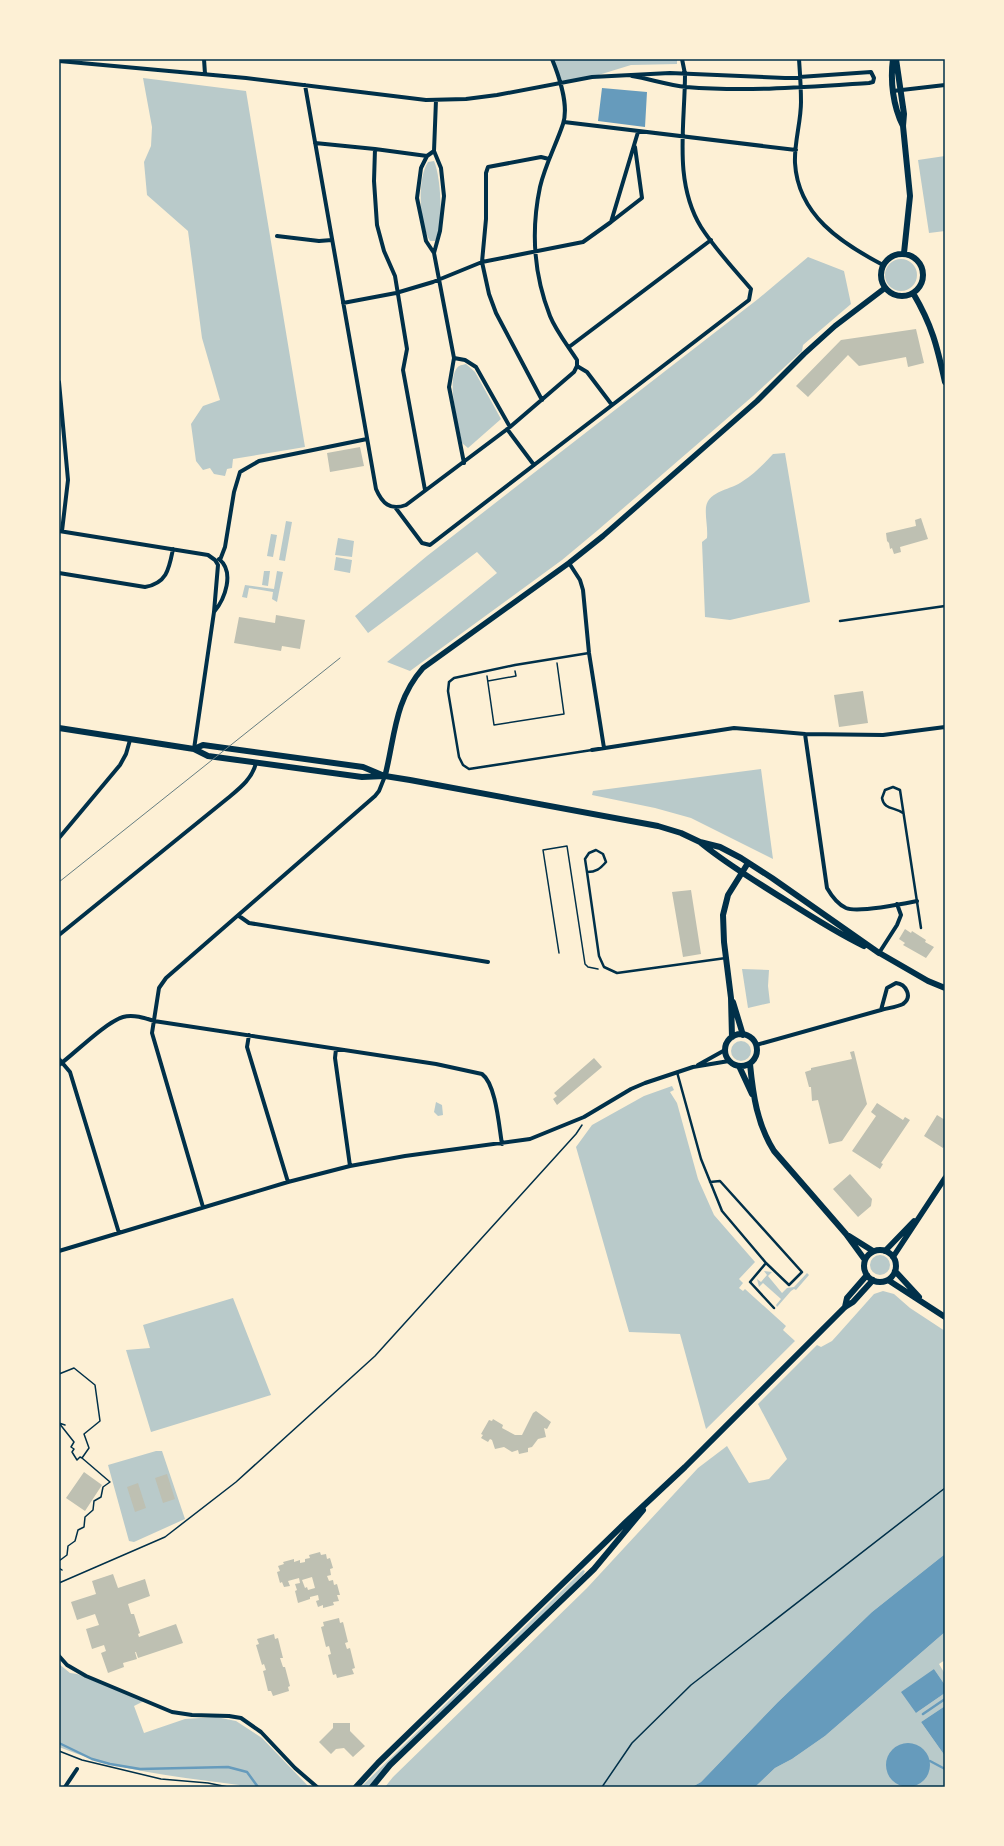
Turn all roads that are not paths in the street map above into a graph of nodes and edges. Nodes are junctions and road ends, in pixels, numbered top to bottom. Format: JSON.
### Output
{"nodes":[{"id":1,"x":204,"y":59,"type":"edge"},
{"id":2,"x":552,"y":59,"type":"edge"},
{"id":3,"x":682,"y":59,"type":"edge"},
{"id":4,"x":799,"y":59,"type":"edge"},
{"id":5,"x":895,"y":59,"type":"edge"},
{"id":6,"x":59,"y":61,"type":"edge"},
{"id":7,"x":205,"y":74,"type":"junction"},
{"id":8,"x":685,"y":74,"type":"junction"},
{"id":9,"x":632,"y":76,"type":"junction"},
{"id":10,"x":800,"y":77,"type":"junction"},
{"id":11,"x":561,"y":82,"type":"junction"},
{"id":12,"x":305,"y":85,"type":"junction"},
{"id":13,"x":945,"y":85,"type":"edge"},
{"id":14,"x":685,"y":87,"type":"junction"},
{"id":15,"x":800,"y":88,"type":"junction"},
{"id":16,"x":901,"y":90,"type":"junction"},
{"id":17,"x":893,"y":91,"type":"junction"},
{"id":18,"x":436,"y":100,"type":"junction"},
{"id":19,"x":564,"y":122,"type":"junction"},
{"id":20,"x":903,"y":126,"type":"junction"},
{"id":21,"x":638,"y":132,"type":"junction"},
{"id":22,"x":683,"y":137,"type":"junction"},
{"id":23,"x":315,"y":143,"type":"junction"},
{"id":24,"x":635,"y":144,"type":"junction"},
{"id":25,"x":375,"y":149,"type":"junction"},
{"id":26,"x":796,"y":150,"type":"junction"},
{"id":27,"x":434,"y":151,"type":"junction"},
{"id":28,"x":427,"y":156,"type":"junction"},
{"id":29,"x":549,"y":159,"type":"junction"},
{"id":30,"x":612,"y":222,"type":"junction"},
{"id":31,"x":277,"y":236,"type":"dead end"},
{"id":32,"x":332,"y":240,"type":"junction"},
{"id":33,"x":711,"y":240,"type":"junction"},
{"id":34,"x":535,"y":251,"type":"junction"},
{"id":35,"x":434,"y":253,"type":"junction"},
{"id":36,"x":904,"y":253,"type":"junction"},
{"id":37,"x":482,"y":262,"type":"junction"},
{"id":38,"x":883,"y":265,"type":"junction"},
{"id":39,"x":439,"y":278,"type":"junction"},
{"id":40,"x":885,"y":288,"type":"junction"},
{"id":41,"x":396,"y":293,"type":"junction"},
{"id":42,"x":913,"y":293,"type":"junction"},
{"id":43,"x":343,"y":303,"type":"junction"},
{"id":44,"x":569,"y":348,"type":"junction"},
{"id":45,"x":454,"y":358,"type":"junction"},
{"id":46,"x":577,"y":366,"type":"junction"},
{"id":47,"x":59,"y":382,"type":"edge"},
{"id":48,"x":945,"y":382,"type":"edge"},
{"id":49,"x":542,"y":400,"type":"junction"},
{"id":50,"x":612,"y":406,"type":"junction"},
{"id":51,"x":508,"y":428,"type":"junction"},
{"id":52,"x":367,"y":439,"type":"junction"},
{"id":53,"x":464,"y":463,"type":"junction"},
{"id":54,"x":534,"y":465,"type":"junction"},
{"id":55,"x":425,"y":490,"type":"junction"},
{"id":56,"x":395,"y":507,"type":"junction"},
{"id":57,"x":61,"y":531,"type":"edge"},
{"id":58,"x":173,"y":549,"type":"junction"},
{"id":59,"x":208,"y":555,"type":"junction"},
{"id":60,"x":220,"y":560,"type":"junction"},
{"id":61,"x":569,"y":563,"type":"junction"},
{"id":62,"x":59,"y":573,"type":"edge"},
{"id":63,"x":945,"y":606,"type":"edge"},
{"id":64,"x":214,"y":612,"type":"junction"},
{"id":65,"x":840,"y":621,"type":"dead end"},
{"id":66,"x":589,"y":653,"type":"junction"},
{"id":67,"x":945,"y":727,"type":"edge"},
{"id":68,"x":59,"y":728,"type":"edge"},
{"id":69,"x":804,"y":734,"type":"junction"},
{"id":70,"x":130,"y":740,"type":"junction"},
{"id":71,"x":604,"y":748,"type":"junction"},
{"id":72,"x":194,"y":749,"type":"junction"},
{"id":73,"x":592,"y":750,"type":"joint"},
{"id":74,"x":256,"y":763,"type":"junction"},
{"id":75,"x":385,"y":776,"type":"junction"},
{"id":76,"x":903,"y":813,"type":"junction"},
{"id":77,"x":59,"y":838,"type":"edge"},
{"id":78,"x":700,"y":842,"type":"junction"},
{"id":79,"x":748,"y":863,"type":"junction"},
{"id":80,"x":587,"y":872,"type":"junction"},
{"id":81,"x":742,"y":873,"type":"junction"},
{"id":82,"x":917,"y":901,"type":"junction"},
{"id":83,"x":897,"y":904,"type":"junction"},
{"id":84,"x":239,"y":916,"type":"junction"},
{"id":85,"x":921,"y":928,"type":"dead end"},
{"id":86,"x":59,"y":935,"type":"edge"},
{"id":87,"x":879,"y":953,"type":"junction"},
{"id":88,"x":726,"y":958,"type":"junction"},
{"id":89,"x":488,"y":962,"type":"dead end"},
{"id":90,"x":945,"y":988,"type":"edge"},
{"id":91,"x":732,"y":998,"type":"junction"},
{"id":92,"x":881,"y":1010,"type":"junction"},
{"id":93,"x":154,"y":1021,"type":"junction"},
{"id":94,"x":249,"y":1035,"type":"junction"},
{"id":95,"x":743,"y":1035,"type":"junction"},
{"id":96,"x":732,"y":1037,"type":"junction"},
{"id":97,"x":756,"y":1045,"type":"junction"},
{"id":98,"x":336,"y":1049,"type":"junction"},
{"id":99,"x":726,"y":1050,"type":"junction"},
{"id":100,"x":729,"y":1061,"type":"junction"},
{"id":101,"x":60,"y":1062,"type":"edge"},
{"id":102,"x":750,"y":1064,"type":"junction"},
{"id":103,"x":739,"y":1066,"type":"junction"},
{"id":104,"x":693,"y":1067,"type":"junction"},
{"id":105,"x":677,"y":1072,"type":"junction"},
{"id":106,"x":754,"y":1099,"type":"junction"},
{"id":107,"x":502,"y":1144,"type":"junction"},
{"id":108,"x":350,"y":1166,"type":"junction"},
{"id":109,"x":945,"y":1178,"type":"edge"},
{"id":110,"x":288,"y":1182,"type":"junction"},
{"id":111,"x":710,"y":1182,"type":"junction"},
{"id":112,"x":203,"y":1207,"type":"junction"},
{"id":113,"x":919,"y":1217,"type":"junction"},
{"id":114,"x":119,"y":1233,"type":"junction"},
{"id":115,"x":846,"y":1234,"type":"junction"},
{"id":116,"x":59,"y":1251,"type":"edge"},
{"id":117,"x":885,"y":1251,"type":"junction"},
{"id":118,"x":874,"y":1252,"type":"junction"},
{"id":119,"x":893,"y":1257,"type":"junction"},
{"id":120,"x":865,"y":1260,"type":"junction"},
{"id":121,"x":766,"y":1263,"type":"junction"},
{"id":122,"x":895,"y":1272,"type":"junction"},
{"id":123,"x":867,"y":1275,"type":"junction"},
{"id":124,"x":873,"y":1280,"type":"junction"},
{"id":125,"x":888,"y":1280,"type":"junction"},
{"id":126,"x":926,"y":1304,"type":"junction"},
{"id":127,"x":844,"y":1307,"type":"junction"},
{"id":128,"x":774,"y":1308,"type":"dead end"},
{"id":129,"x":945,"y":1317,"type":"edge"},
{"id":130,"x":652,"y":1498,"type":"junction"},
{"id":131,"x":59,"y":1656,"type":"edge"},
{"id":132,"x":76,"y":1769,"type":"dead end"},
{"id":133,"x":65,"y":1787,"type":"edge"},
{"id":134,"x":317,"y":1787,"type":"edge"},
{"id":135,"x":356,"y":1787,"type":"edge"},
{"id":136,"x":372,"y":1787,"type":"edge"}],
"edges":[{"from":1,"to":7,"type":"street"},
{"from":2,"to":11,"type":"street"},
{"from":3,"to":8,"type":"street"},
{"from":4,"to":10,"type":"street"},
{"from":5,"to":16,"type":"main road"},
{"from":5,"to":17,"type":"main road"},
{"from":6,"to":7,"type":"street"},
{"from":7,"to":12,"type":"street"},
{"from":8,"to":9,"type":"street"},
{"from":8,"to":10,"type":"street"},
{"from":8,"to":14,"type":"street"},
{"from":9,"to":11,"type":"street"},
{"from":9,"to":14,"type":"street"},
{"from":10,"to":15,"type":"street"},
{"from":10,"to":15,"type":"street"},
{"from":11,"to":18,"type":"street"},
{"from":11,"to":19,"type":"street"},
{"from":12,"to":18,"type":"street"},
{"from":12,"to":23,"type":"street"},
{"from":13,"to":16,"type":"street"},
{"from":14,"to":15,"type":"street"},
{"from":14,"to":22,"type":"street"},
{"from":15,"to":26,"type":"street"},
{"from":16,"to":17,"type":"street"},
{"from":16,"to":20,"type":"main road"},
{"from":17,"to":20,"type":"main road"},
{"from":18,"to":27,"type":"street"},
{"from":19,"to":21,"type":"street"},
{"from":19,"to":29,"type":"street"},
{"from":20,"to":36,"type":"main road"},
{"from":21,"to":22,"type":"street"},
{"from":21,"to":24,"type":"street"},
{"from":22,"to":26,"type":"street"},
{"from":22,"to":33,"type":"street"},
{"from":23,"to":25,"type":"street"},
{"from":23,"to":32,"type":"street"},
{"from":24,"to":30,"type":"street"},
{"from":24,"to":30,"type":"street"},
{"from":25,"to":28,"type":"street"},
{"from":25,"to":41,"type":"street"},
{"from":26,"to":38,"type":"street"},
{"from":27,"to":28,"type":"street"},
{"from":27,"to":35,"type":"street"},
{"from":28,"to":35,"type":"street"},
{"from":29,"to":34,"type":"street"},
{"from":29,"to":37,"type":"street"},
{"from":30,"to":34,"type":"street"},
{"from":31,"to":32,"type":"street"},
{"from":32,"to":43,"type":"street"},
{"from":33,"to":44,"type":"street"},
{"from":33,"to":50,"type":"street"},
{"from":34,"to":37,"type":"street"},
{"from":34,"to":44,"type":"street"},
{"from":35,"to":39,"type":"street"},
{"from":36,"to":38,"type":"main road"},
{"from":36,"to":42,"type":"main road"},
{"from":37,"to":39,"type":"street"},
{"from":37,"to":49,"type":"street"},
{"from":38,"to":40,"type":"main road"},
{"from":39,"to":41,"type":"street"},
{"from":39,"to":45,"type":"street"},
{"from":40,"to":42,"type":"main road"},
{"from":40,"to":61,"type":"street"},
{"from":41,"to":43,"type":"street"},
{"from":41,"to":55,"type":"street"},
{"from":42,"to":48,"type":"main road"},
{"from":43,"to":52,"type":"street"},
{"from":44,"to":46,"type":"street"},
{"from":45,"to":51,"type":"street"},
{"from":45,"to":53,"type":"street"},
{"from":46,"to":49,"type":"street"},
{"from":46,"to":50,"type":"street"},
{"from":47,"to":57,"type":"street"},
{"from":49,"to":51,"type":"street"},
{"from":50,"to":54,"type":"street"},
{"from":51,"to":53,"type":"street"},
{"from":51,"to":54,"type":"street"},
{"from":52,"to":56,"type":"street"},
{"from":52,"to":60,"type":"street"},
{"from":53,"to":55,"type":"street"},
{"from":54,"to":56,"type":"street"},
{"from":55,"to":56,"type":"street"},
{"from":57,"to":58,"type":"street"},
{"from":58,"to":59,"type":"street"},
{"from":58,"to":62,"type":"street"},
{"from":59,"to":60,"type":"street"},
{"from":59,"to":64,"type":"street"},
{"from":60,"to":64,"type":"street"},
{"from":61,"to":66,"type":"street"},
{"from":61,"to":75,"type":"street"},
{"from":63,"to":65,"type":"lane"},
{"from":64,"to":72,"type":"street"},
{"from":66,"to":71,"type":"street"},
{"from":66,"to":73,"type":"lane"},
{"from":67,"to":69,"type":"street"},
{"from":68,"to":70,"type":"main road"},
{"from":69,"to":71,"type":"street"},
{"from":69,"to":83,"type":"street"},
{"from":70,"to":72,"type":"main road"},
{"from":70,"to":77,"type":"street"},
{"from":71,"to":73,"type":"street"},
{"from":72,"to":74,"type":"main road"},
{"from":72,"to":75,"type":"main road"},
{"from":74,"to":75,"type":"main road"},
{"from":74,"to":86,"type":"street"},
{"from":75,"to":78,"type":"main road"},
{"from":75,"to":84,"type":"street"},
{"from":76,"to":76,"type":"lane"},
{"from":76,"to":82,"type":"lane"},
{"from":78,"to":79,"type":"main road"},
{"from":78,"to":81,"type":"main road"},
{"from":79,"to":81,"type":"main road"},
{"from":79,"to":87,"type":"main road"},
{"from":80,"to":80,"type":"lane"},
{"from":80,"to":88,"type":"lane"},
{"from":81,"to":87,"type":"main road"},
{"from":81,"to":88,"type":"main road"},
{"from":82,"to":83,"type":"street"},
{"from":82,"to":85,"type":"lane"},
{"from":83,"to":87,"type":"street"},
{"from":84,"to":89,"type":"street"},
{"from":84,"to":93,"type":"street"},
{"from":87,"to":90,"type":"main road"},
{"from":88,"to":91,"type":"main road"},
{"from":91,"to":95,"type":"main road"},
{"from":91,"to":96,"type":"main road"},
{"from":92,"to":92,"type":"street"},
{"from":92,"to":97,"type":"street"},
{"from":93,"to":94,"type":"street"},
{"from":93,"to":101,"type":"street"},
{"from":93,"to":112,"type":"street"},
{"from":94,"to":98,"type":"street"},
{"from":94,"to":110,"type":"street"},
{"from":95,"to":96,"type":"main road"},
{"from":95,"to":97,"type":"main road"},
{"from":96,"to":99,"type":"main road"},
{"from":97,"to":102,"type":"main road"},
{"from":98,"to":107,"type":"street"},
{"from":98,"to":108,"type":"street"},
{"from":99,"to":100,"type":"main road"},
{"from":99,"to":104,"type":"street"},
{"from":100,"to":103,"type":"main road"},
{"from":100,"to":104,"type":"street"},
{"from":101,"to":114,"type":"street"},
{"from":102,"to":103,"type":"main road"},
{"from":102,"to":106,"type":"main road"},
{"from":103,"to":106,"type":"main road"},
{"from":104,"to":105,"type":"street"},
{"from":105,"to":107,"type":"street"},
{"from":105,"to":111,"type":"lane"},
{"from":106,"to":115,"type":"main road"},
{"from":107,"to":108,"type":"street"},
{"from":108,"to":110,"type":"street"},
{"from":109,"to":113,"type":"street"},
{"from":110,"to":112,"type":"street"},
{"from":111,"to":121,"type":"lane"},
{"from":111,"to":121,"type":"lane"},
{"from":112,"to":114,"type":"street"},
{"from":113,"to":117,"type":"street"},
{"from":113,"to":119,"type":"street"},
{"from":114,"to":116,"type":"street"},
{"from":115,"to":118,"type":"main road"},
{"from":115,"to":120,"type":"main road"},
{"from":117,"to":118,"type":"main road"},
{"from":117,"to":119,"type":"main road"},
{"from":118,"to":120,"type":"main road"},
{"from":119,"to":122,"type":"main road"},
{"from":120,"to":123,"type":"main road"},
{"from":121,"to":128,"type":"lane"},
{"from":122,"to":125,"type":"main road"},
{"from":122,"to":126,"type":"main road"},
{"from":123,"to":124,"type":"main road"},
{"from":123,"to":127,"type":"main road"},
{"from":124,"to":125,"type":"main road"},
{"from":124,"to":127,"type":"main road"},
{"from":125,"to":126,"type":"main road"},
{"from":126,"to":129,"type":"main road"},
{"from":127,"to":130,"type":"main road"},
{"from":130,"to":135,"type":"main road"},
{"from":130,"to":136,"type":"main road"},
{"from":131,"to":134,"type":"street"},
{"from":132,"to":133,"type":"street"}]}
